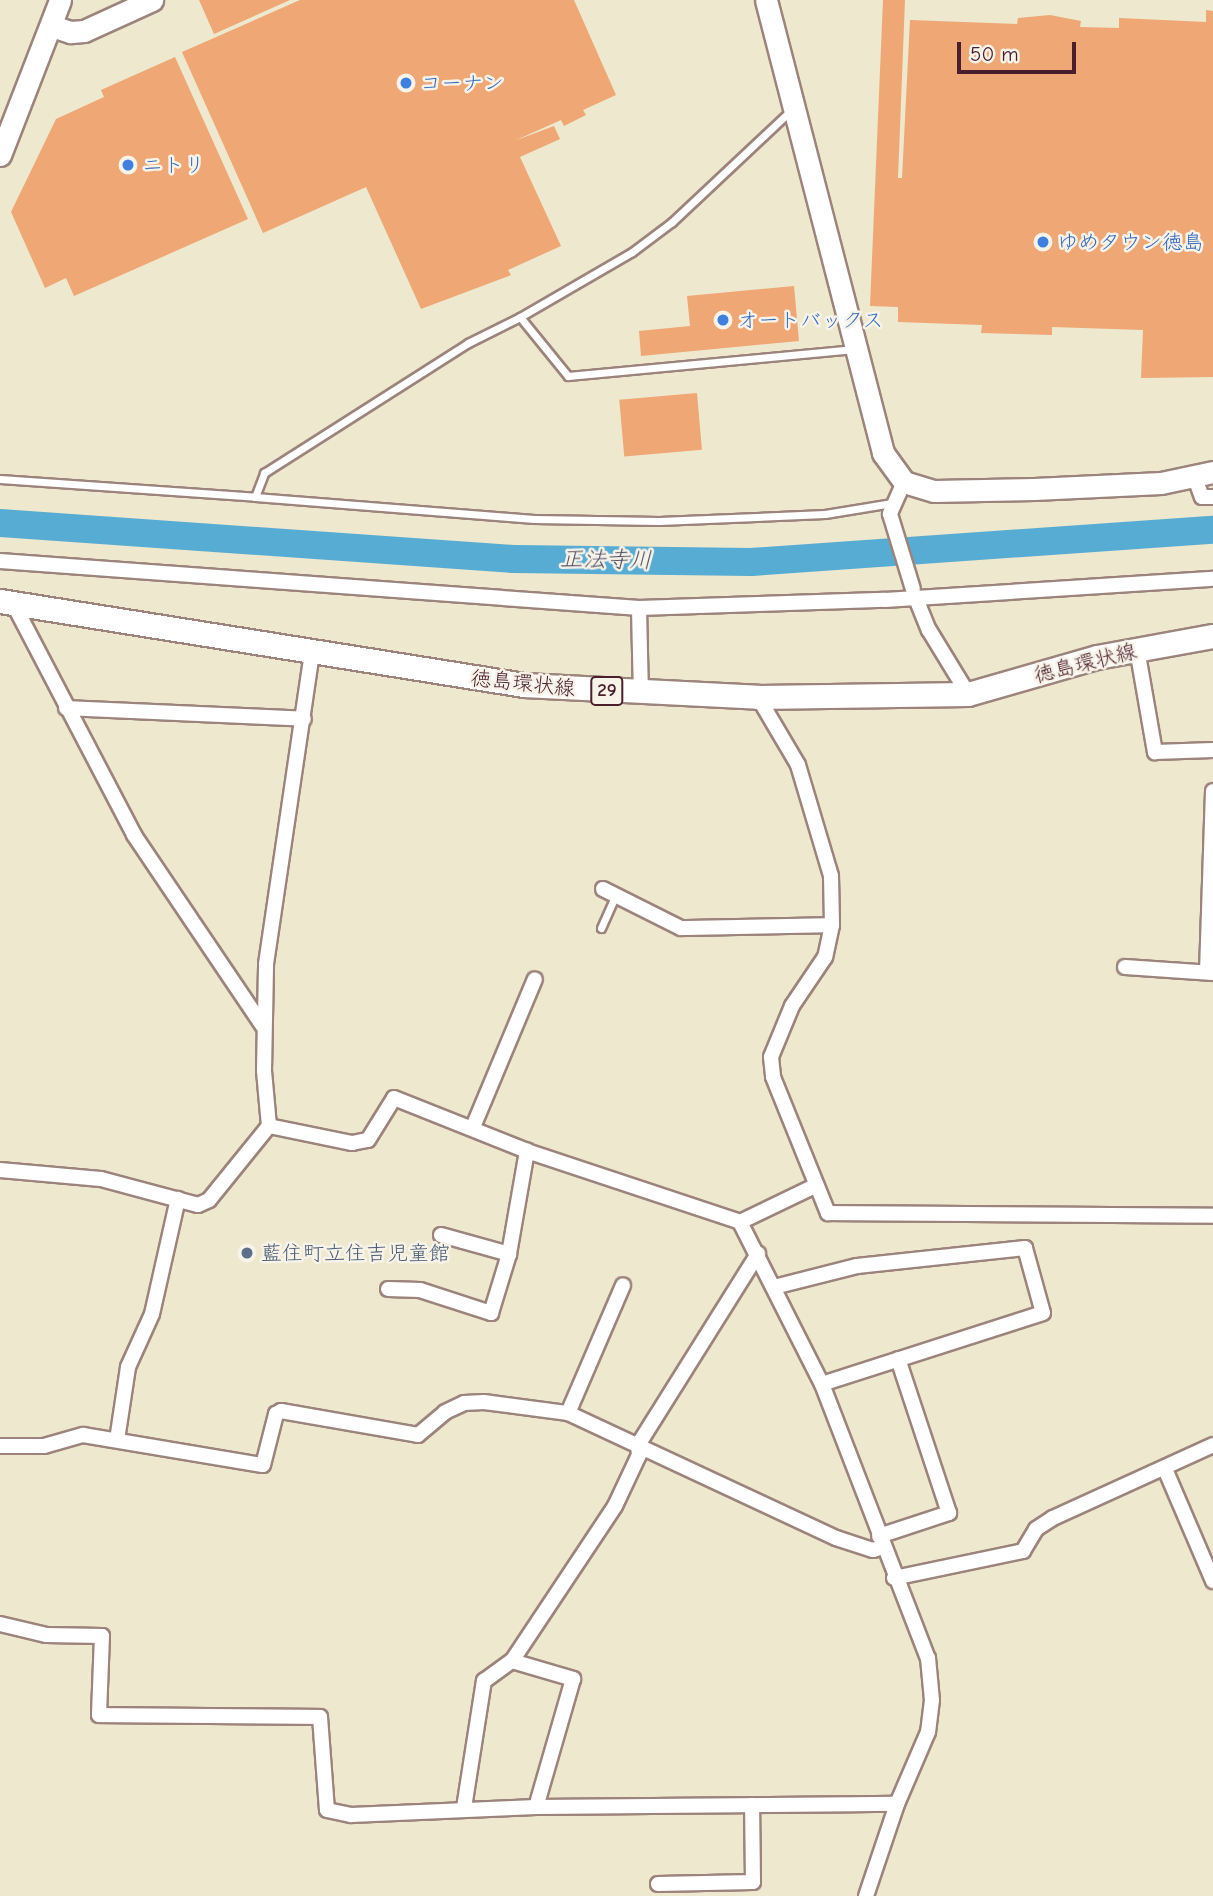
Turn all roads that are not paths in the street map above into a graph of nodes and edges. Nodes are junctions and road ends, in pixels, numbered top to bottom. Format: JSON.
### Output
{"nodes":[{"id":1,"x":60,"y":0,"type":"edge"},
{"id":2,"x":152,"y":0,"type":"edge"},
{"id":3,"x":766,"y":0,"type":"edge"},
{"id":4,"x":52,"y":26,"type":"junction"},
{"id":5,"x":793,"y":108,"type":"junction"},
{"id":6,"x":0,"y":155,"type":"edge"},
{"id":7,"x":520,"y":317,"type":"junction"},
{"id":8,"x":856,"y":349,"type":"junction"},
{"id":9,"x":1204,"y":475,"type":"edge"},
{"id":10,"x":0,"y":479,"type":"edge"},
{"id":11,"x":904,"y":482,"type":"junction"},
{"id":12,"x":255,"y":496,"type":"junction"},
{"id":13,"x":1213,"y":496,"type":"edge"},
{"id":14,"x":891,"y":509,"type":"junction"},
{"id":15,"x":0,"y":561,"type":"edge"},
{"id":16,"x":1213,"y":579,"type":"edge"},
{"id":17,"x":914,"y":592,"type":"junction"},
{"id":18,"x":7,"y":603,"type":"edge"},
{"id":19,"x":639,"y":608,"type":"junction"},
{"id":20,"x":1213,"y":636,"type":"edge"},
{"id":21,"x":1137,"y":649,"type":"junction"},
{"id":22,"x":312,"y":654,"type":"junction"},
{"id":23,"x":641,"y":693,"type":"junction"},
{"id":24,"x":968,"y":694,"type":"junction"},
{"id":25,"x":758,"y":697,"type":"junction"},
{"id":26,"x":66,"y":708,"type":"junction"},
{"id":27,"x":304,"y":719,"type":"junction"},
{"id":28,"x":1213,"y":750,"type":"edge"},
{"id":29,"x":1213,"y":792,"type":"edge"},
{"id":30,"x":610,"y":892,"type":"joint"},
{"id":31,"x":832,"y":925,"type":"junction"},
{"id":32,"x":601,"y":928,"type":"dead end"},
{"id":33,"x":1125,"y":967,"type":"dead end"},
{"id":34,"x":1210,"y":972,"type":"edge"},
{"id":35,"x":535,"y":979,"type":"dead end"},
{"id":36,"x":263,"y":1026,"type":"junction"},
{"id":37,"x":269,"y":1126,"type":"junction"},
{"id":38,"x":473,"y":1127,"type":"junction"},
{"id":39,"x":527,"y":1151,"type":"junction"},
{"id":40,"x":0,"y":1170,"type":"edge"},
{"id":41,"x":817,"y":1185,"type":"junction"},
{"id":42,"x":178,"y":1199,"type":"junction"},
{"id":43,"x":1213,"y":1216,"type":"edge"},
{"id":44,"x":740,"y":1222,"type":"junction"},
{"id":45,"x":441,"y":1235,"type":"dead end"},
{"id":46,"x":509,"y":1254,"type":"junction"},
{"id":47,"x":758,"y":1254,"type":"junction"},
{"id":48,"x":623,"y":1285,"type":"dead end"},
{"id":49,"x":774,"y":1287,"type":"junction"},
{"id":50,"x":388,"y":1289,"type":"dead end"},
{"id":51,"x":898,"y":1359,"type":"junction"},
{"id":52,"x":822,"y":1384,"type":"junction"},
{"id":53,"x":568,"y":1413,"type":"junction"},
{"id":54,"x":117,"y":1440,"type":"junction"},
{"id":55,"x":638,"y":1445,"type":"junction"},
{"id":56,"x":1213,"y":1445,"type":"edge"},
{"id":57,"x":0,"y":1446,"type":"edge"},
{"id":58,"x":1165,"y":1469,"type":"junction"},
{"id":59,"x":880,"y":1541,"type":"junction"},
{"id":60,"x":894,"y":1578,"type":"junction"},
{"id":61,"x":1213,"y":1581,"type":"edge"},
{"id":62,"x":0,"y":1625,"type":"edge"},
{"id":63,"x":512,"y":1661,"type":"junction"},
{"id":64,"x":897,"y":1804,"type":"junction"},
{"id":65,"x":752,"y":1805,"type":"junction"},
{"id":66,"x":537,"y":1807,"type":"junction"},
{"id":67,"x":464,"y":1808,"type":"junction"},
{"id":68,"x":658,"y":1884,"type":"dead end"},
{"id":69,"x":866,"y":1896,"type":"edge"}],
"edges":[{"from":1,"to":4,"type":"street"},
{"from":2,"to":4,"type":"street"},
{"from":3,"to":5,"type":"street"},
{"from":4,"to":6,"type":"street"},
{"from":5,"to":7,"type":"lane"},
{"from":5,"to":8,"type":"street"},
{"from":7,"to":8,"type":"lane"},
{"from":7,"to":12,"type":"lane"},
{"from":8,"to":11,"type":"street"},
{"from":9,"to":11,"type":"street"},
{"from":9,"to":13,"type":"street"},
{"from":10,"to":12,"type":"lane"},
{"from":11,"to":14,"type":"street"},
{"from":12,"to":14,"type":"lane"},
{"from":14,"to":17,"type":"street"},
{"from":15,"to":19,"type":"street"},
{"from":16,"to":17,"type":"street"},
{"from":17,"to":19,"type":"street"},
{"from":17,"to":24,"type":"street"},
{"from":18,"to":22,"type":"main road","name":"徳島環状線","number":"29"},
{"from":18,"to":26,"type":"street"},
{"from":19,"to":23,"type":"street"},
{"from":20,"to":21,"type":"main road","name":"徳島環状線","number":"29"},
{"from":21,"to":24,"type":"main road","name":"徳島環状線","number":"29"},
{"from":21,"to":28,"type":"street"},
{"from":22,"to":23,"type":"main road","name":"徳島環状線","number":"29"},
{"from":22,"to":27,"type":"street"},
{"from":23,"to":25,"type":"main road","name":"徳島環状線","number":"29"},
{"from":24,"to":25,"type":"main road","name":"徳島環状線","number":"29"},
{"from":25,"to":31,"type":"street"},
{"from":26,"to":27,"type":"street"},
{"from":26,"to":36,"type":"street"},
{"from":27,"to":36,"type":"street"},
{"from":29,"to":34,"type":"street"},
{"from":30,"to":31,"type":"street"},
{"from":30,"to":32,"type":"lane"},
{"from":31,"to":41,"type":"street"},
{"from":33,"to":34,"type":"street"},
{"from":35,"to":38,"type":"street"},
{"from":36,"to":37,"type":"street"},
{"from":37,"to":38,"type":"street"},
{"from":37,"to":42,"type":"street"},
{"from":38,"to":39,"type":"street"},
{"from":39,"to":44,"type":"street"},
{"from":39,"to":46,"type":"street"},
{"from":40,"to":42,"type":"street"},
{"from":41,"to":43,"type":"street"},
{"from":41,"to":44,"type":"street"},
{"from":42,"to":54,"type":"street"},
{"from":44,"to":47,"type":"street"},
{"from":45,"to":46,"type":"street"},
{"from":46,"to":50,"type":"street"},
{"from":47,"to":49,"type":"street"},
{"from":47,"to":55,"type":"street"},
{"from":48,"to":53,"type":"street"},
{"from":49,"to":51,"type":"street"},
{"from":49,"to":52,"type":"street"},
{"from":51,"to":52,"type":"street"},
{"from":51,"to":59,"type":"street"},
{"from":52,"to":59,"type":"street"},
{"from":53,"to":54,"type":"street"},
{"from":53,"to":55,"type":"street"},
{"from":54,"to":57,"type":"street"},
{"from":55,"to":59,"type":"street"},
{"from":55,"to":63,"type":"street"},
{"from":56,"to":58,"type":"street"},
{"from":58,"to":60,"type":"street"},
{"from":58,"to":61,"type":"street"},
{"from":59,"to":60,"type":"street"},
{"from":60,"to":64,"type":"street"},
{"from":62,"to":67,"type":"street"},
{"from":63,"to":66,"type":"street"},
{"from":63,"to":67,"type":"street"},
{"from":64,"to":65,"type":"street"},
{"from":64,"to":69,"type":"street"},
{"from":65,"to":66,"type":"street"},
{"from":65,"to":68,"type":"street"},
{"from":66,"to":67,"type":"street"}]}
